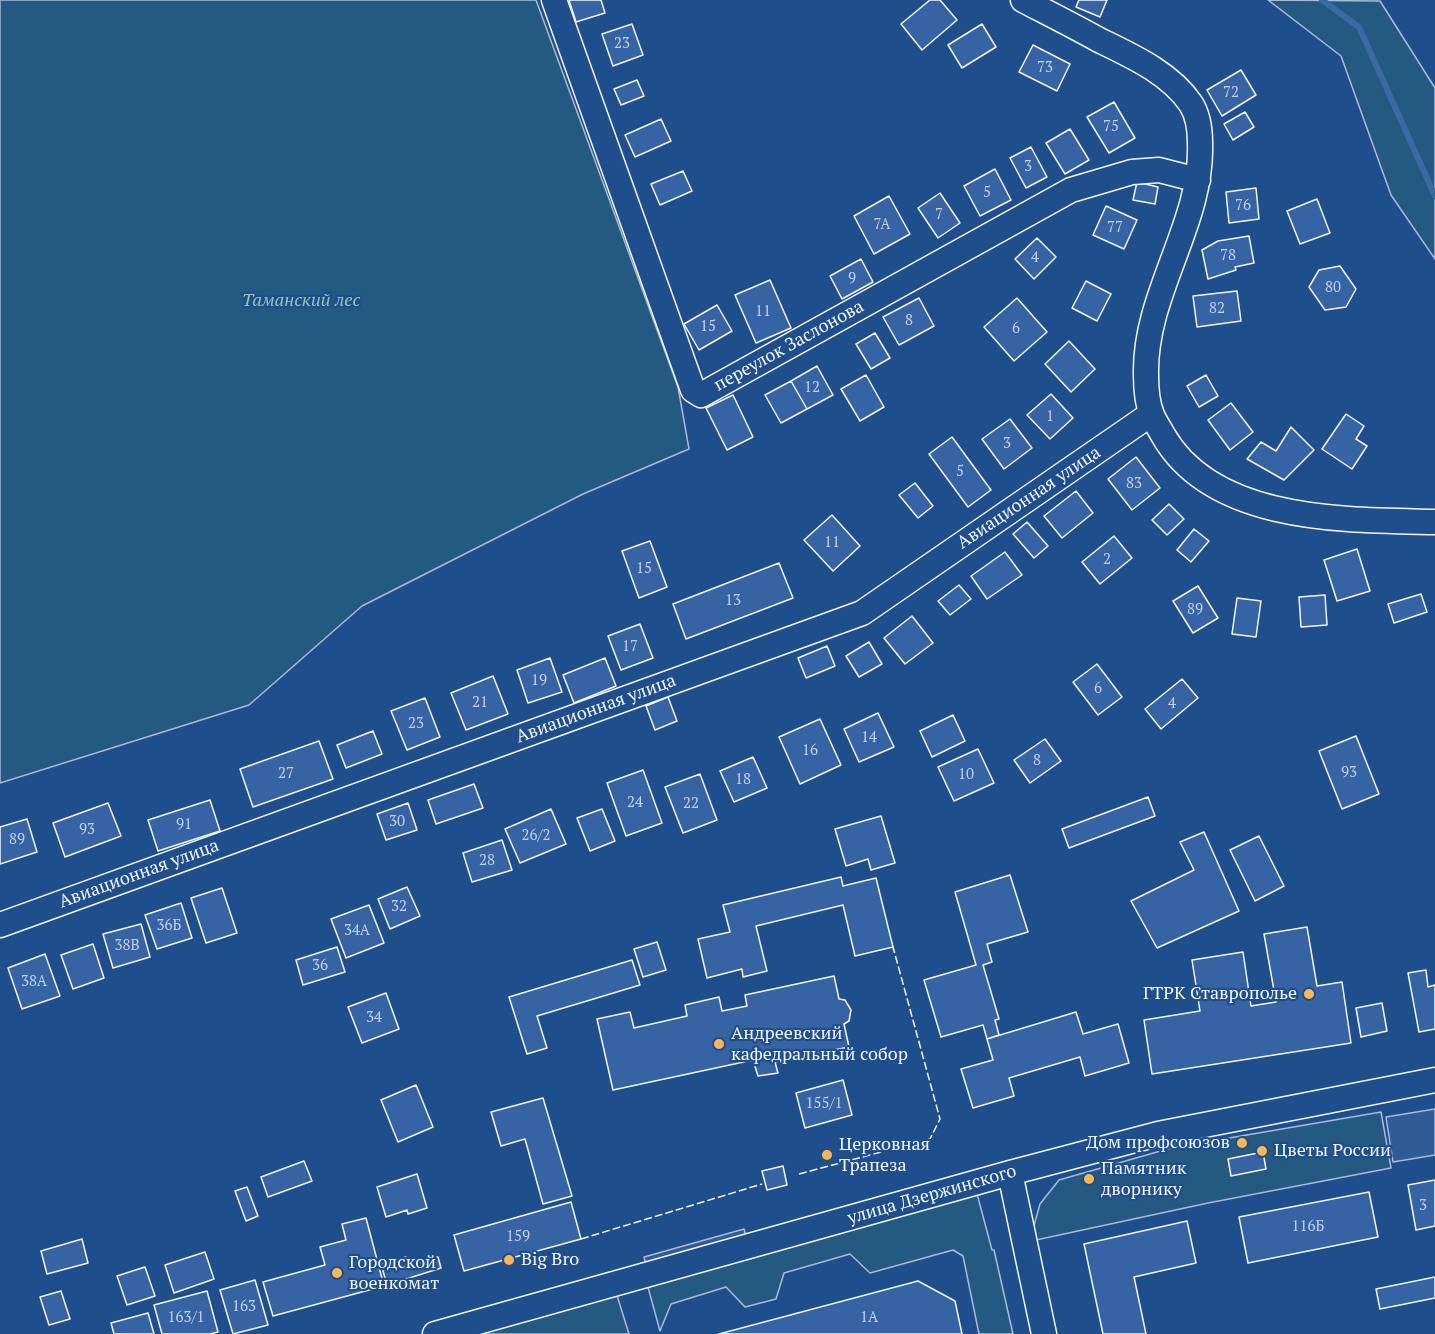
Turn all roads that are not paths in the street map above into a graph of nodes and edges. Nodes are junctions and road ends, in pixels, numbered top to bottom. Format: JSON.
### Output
{"nodes":[{"id":1,"x":554,"y":0,"type":"edge"},
{"id":2,"x":1023,"y":0,"type":"edge"},
{"id":3,"x":1198,"y":180,"type":"junction"},
{"id":4,"x":1151,"y":414,"type":"junction"},
{"id":5,"x":1435,"y":522,"type":"edge"},
{"id":6,"x":0,"y":925,"type":"edge"},
{"id":7,"x":1435,"y":1080,"type":"edge"},
{"id":8,"x":1010,"y":1173,"type":"junction"},
{"id":9,"x":435,"y":1334,"type":"edge"},
{"id":10,"x":1044,"y":1334,"type":"edge"}],
"edges":[{"from":1,"to":3,"type":"street","name":"переулок Заслонова"},
{"from":2,"to":3,"type":"street"},
{"from":3,"to":4,"type":"street"},
{"from":4,"to":5,"type":"street"},
{"from":4,"to":6,"type":"street","name":"Авиационная улица"},
{"from":7,"to":8,"type":"street","name":"улица Дзержинского"},
{"from":8,"to":9,"type":"street","name":"улица Дзержинского"},
{"from":8,"to":10,"type":"street"}]}
